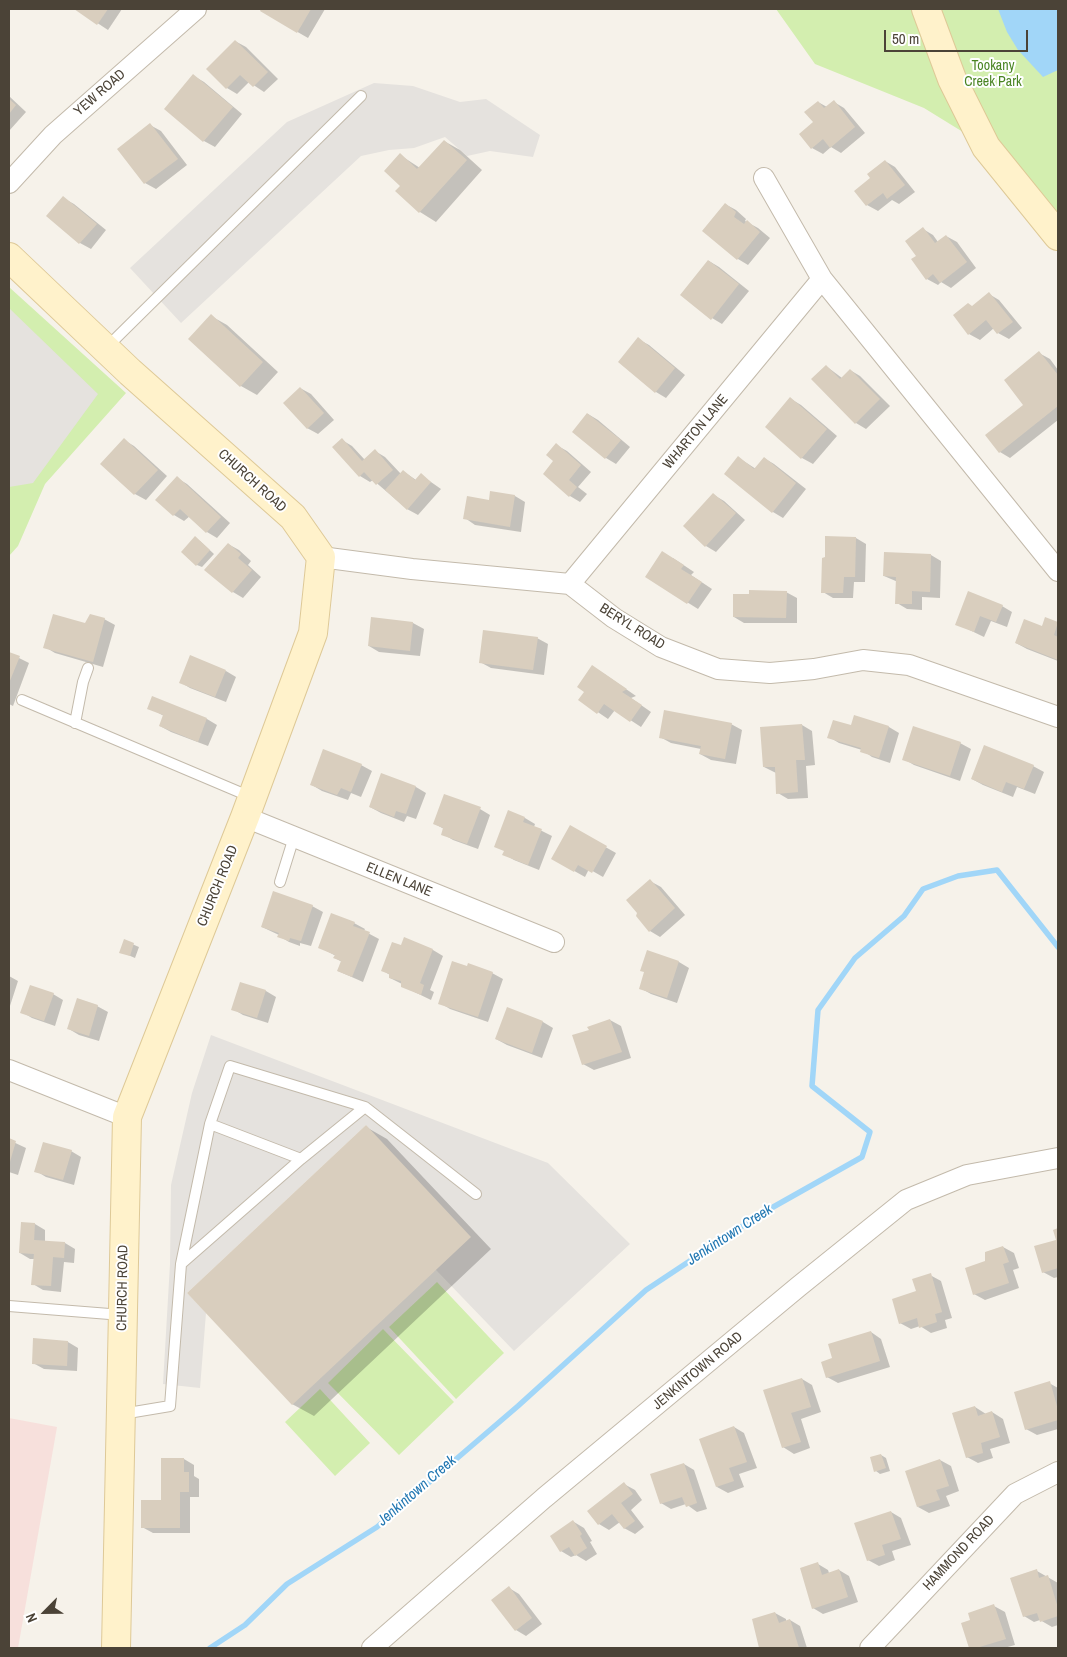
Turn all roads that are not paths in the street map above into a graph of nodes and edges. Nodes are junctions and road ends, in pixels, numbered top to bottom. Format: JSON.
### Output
{"nodes":[{"id":1,"x":196,"y":9,"type":"edge"},
{"id":2,"x":926,"y":9,"type":"edge"},
{"id":3,"x":361,"y":96,"type":"dead end"},
{"id":4,"x":764,"y":178,"type":"dead end"},
{"id":5,"x":9,"y":184,"type":"edge"},
{"id":6,"x":1058,"y":236,"type":"edge"},
{"id":7,"x":9,"y":257,"type":"edge"},
{"id":8,"x":822,"y":279,"type":"junction"},
{"id":9,"x":105,"y":349,"type":"junction"},
{"id":10,"x":321,"y":557,"type":"junction"},
{"id":11,"x":1058,"y":571,"type":"edge"},
{"id":12,"x":570,"y":584,"type":"junction"},
{"id":13,"x":88,"y":668,"type":"dead end"},
{"id":14,"x":22,"y":700,"type":"dead end"},
{"id":15,"x":1058,"y":717,"type":"edge"},
{"id":16,"x":75,"y":723,"type":"junction"},
{"id":17,"x":249,"y":807,"type":"junction"},
{"id":18,"x":294,"y":837,"type":"junction"},
{"id":19,"x":280,"y":882,"type":"dead end"},
{"id":20,"x":554,"y":942,"type":"dead end"},
{"id":21,"x":9,"y":1070,"type":"edge"},
{"id":22,"x":365,"y":1107,"type":"junction"},
{"id":23,"x":127,"y":1117,"type":"junction"},
{"id":24,"x":210,"y":1124,"type":"junction"},
{"id":25,"x":1058,"y":1158,"type":"edge"},
{"id":26,"x":301,"y":1159,"type":"junction"},
{"id":27,"x":476,"y":1194,"type":"dead end"},
{"id":28,"x":181,"y":1264,"type":"junction"},
{"id":29,"x":9,"y":1306,"type":"edge"},
{"id":30,"x":123,"y":1315,"type":"junction"},
{"id":31,"x":121,"y":1415,"type":"junction"},
{"id":32,"x":1058,"y":1472,"type":"edge"},
{"id":33,"x":116,"y":1648,"type":"edge"},
{"id":34,"x":372,"y":1648,"type":"edge"},
{"id":35,"x":870,"y":1648,"type":"edge"}],
"edges":[{"from":1,"to":5,"type":"street","name":"YEW ROAD"},
{"from":2,"to":6,"type":"street"},
{"from":3,"to":9,"type":"lane"},
{"from":4,"to":8,"type":"street"},
{"from":7,"to":9,"type":"street","name":"CHURCH ROAD"},
{"from":8,"to":11,"type":"street"},
{"from":8,"to":12,"type":"street","name":"WHARTON LANE"},
{"from":9,"to":10,"type":"street","name":"CHURCH ROAD"},
{"from":10,"to":12,"type":"street"},
{"from":10,"to":17,"type":"street","name":"CHURCH ROAD"},
{"from":12,"to":15,"type":"street","name":"BERYL ROAD"},
{"from":13,"to":16,"type":"lane"},
{"from":14,"to":16,"type":"lane"},
{"from":16,"to":17,"type":"lane"},
{"from":17,"to":18,"type":"street","name":"ELLEN LANE"},
{"from":17,"to":23,"type":"street","name":"CHURCH ROAD"},
{"from":18,"to":19,"type":"lane"},
{"from":18,"to":20,"type":"street","name":"ELLEN LANE"},
{"from":21,"to":23,"type":"street"},
{"from":22,"to":24,"type":"lane"},
{"from":22,"to":26,"type":"lane"},
{"from":22,"to":27,"type":"lane"},
{"from":23,"to":30,"type":"street","name":"CHURCH ROAD"},
{"from":24,"to":26,"type":"lane"},
{"from":24,"to":28,"type":"lane"},
{"from":25,"to":34,"type":"street","name":"JENKINTOWN ROAD"},
{"from":26,"to":28,"type":"lane"},
{"from":28,"to":31,"type":"lane"},
{"from":29,"to":30,"type":"lane"},
{"from":30,"to":31,"type":"street","name":"CHURCH ROAD"},
{"from":31,"to":33,"type":"street","name":"CHURCH ROAD"},
{"from":32,"to":35,"type":"street","name":"HAMMOND ROAD"}]}
